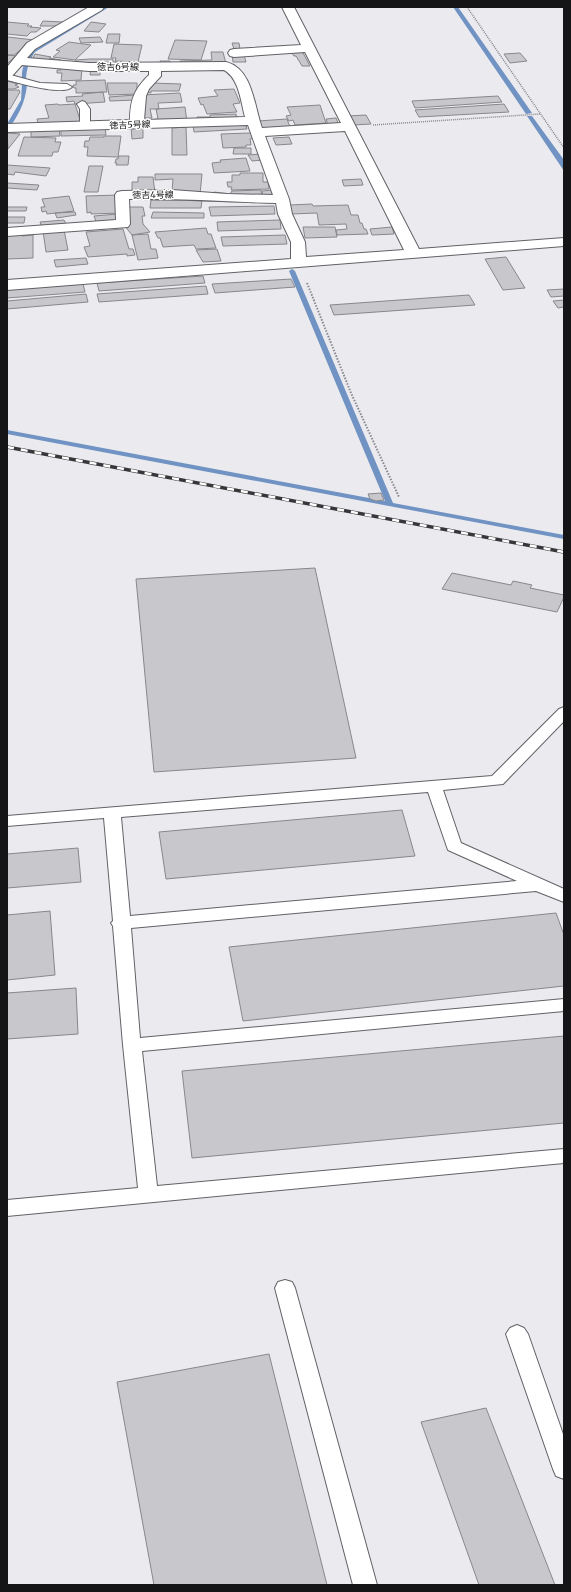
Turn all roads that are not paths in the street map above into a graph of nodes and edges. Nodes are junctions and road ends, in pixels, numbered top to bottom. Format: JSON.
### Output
{"nodes":[{"id":1,"x":98,"y":7,"type":"edge"},
{"id":2,"x":288,"y":7,"type":"edge"},
{"id":3,"x":309,"y":48,"type":"junction"},
{"id":4,"x":234,"y":53,"type":"dead end"},
{"id":5,"x":18,"y":61,"type":"junction"},
{"id":6,"x":155,"y":67,"type":"junction"},
{"id":7,"x":7,"y":73,"type":"edge"},
{"id":8,"x":7,"y":77,"type":"edge"},
{"id":9,"x":66,"y":87,"type":"dead end"},
{"id":10,"x":82,"y":104,"type":"dead end"},
{"id":11,"x":137,"y":125,"type":"junction"},
{"id":12,"x":85,"y":126,"type":"junction"},
{"id":13,"x":255,"y":126,"type":"junction"},
{"id":14,"x":350,"y":127,"type":"junction"},
{"id":15,"x":7,"y":128,"type":"edge"},
{"id":16,"x":282,"y":199,"type":"junction"},
{"id":17,"x":7,"y":232,"type":"edge"},
{"id":18,"x":564,"y":242,"type":"edge"},
{"id":19,"x":414,"y":254,"type":"junction"},
{"id":20,"x":299,"y":263,"type":"junction"},
{"id":21,"x":7,"y":285,"type":"edge"},
{"id":22,"x":564,"y":712,"type":"edge"},
{"id":23,"x":434,"y":786,"type":"junction"},
{"id":24,"x":112,"y":812,"type":"junction"},
{"id":25,"x":7,"y":820,"type":"edge"},
{"id":26,"x":538,"y":885,"type":"junction"},
{"id":27,"x":564,"y":896,"type":"edge"},
{"id":28,"x":120,"y":923,"type":"junction"},
{"id":29,"x":564,"y":1005,"type":"edge"},
{"id":30,"x":132,"y":1045,"type":"junction"},
{"id":31,"x":564,"y":1156,"type":"edge"},
{"id":32,"x":148,"y":1194,"type":"junction"},
{"id":33,"x":7,"y":1208,"type":"edge"},
{"id":34,"x":285,"y":1288,"type":"dead end"},
{"id":35,"x":517,"y":1334,"type":"dead end"},
{"id":36,"x":564,"y":1469,"type":"edge"},
{"id":37,"x":365,"y":1585,"type":"edge"}],
"edges":[{"from":1,"to":5,"type":"street"},
{"from":2,"to":3,"type":"street"},
{"from":3,"to":4,"type":"street"},
{"from":3,"to":14,"type":"street"},
{"from":5,"to":6,"type":"street","name":"徳吉6号線"},
{"from":5,"to":7,"type":"street"},
{"from":6,"to":11,"type":"street","name":"徳吉6号線"},
{"from":6,"to":13,"type":"street"},
{"from":8,"to":9,"type":"lane"},
{"from":10,"to":12,"type":"lane"},
{"from":11,"to":12,"type":"street","name":"徳吉5号線"},
{"from":11,"to":13,"type":"street","name":"徳吉5号線"},
{"from":12,"to":15,"type":"street","name":"徳吉5号線"},
{"from":13,"to":14,"type":"street","name":"徳吉5号線"},
{"from":13,"to":16,"type":"street"},
{"from":14,"to":19,"type":"street"},
{"from":16,"to":17,"type":"street","name":"徳吉4号線"},
{"from":16,"to":20,"type":"street"},
{"from":18,"to":19,"type":"street"},
{"from":19,"to":20,"type":"street"},
{"from":20,"to":21,"type":"street"},
{"from":22,"to":23,"type":"lane"},
{"from":23,"to":24,"type":"lane"},
{"from":23,"to":26,"type":"lane"},
{"from":24,"to":25,"type":"lane"},
{"from":24,"to":28,"type":"lane"},
{"from":26,"to":27,"type":"lane"},
{"from":26,"to":28,"type":"lane"},
{"from":28,"to":30,"type":"lane"},
{"from":29,"to":30,"type":"lane"},
{"from":30,"to":32,"type":"lane"},
{"from":31,"to":32,"type":"lane"},
{"from":32,"to":33,"type":"lane"},
{"from":34,"to":37,"type":"lane"},
{"from":35,"to":36,"type":"lane"}]}
